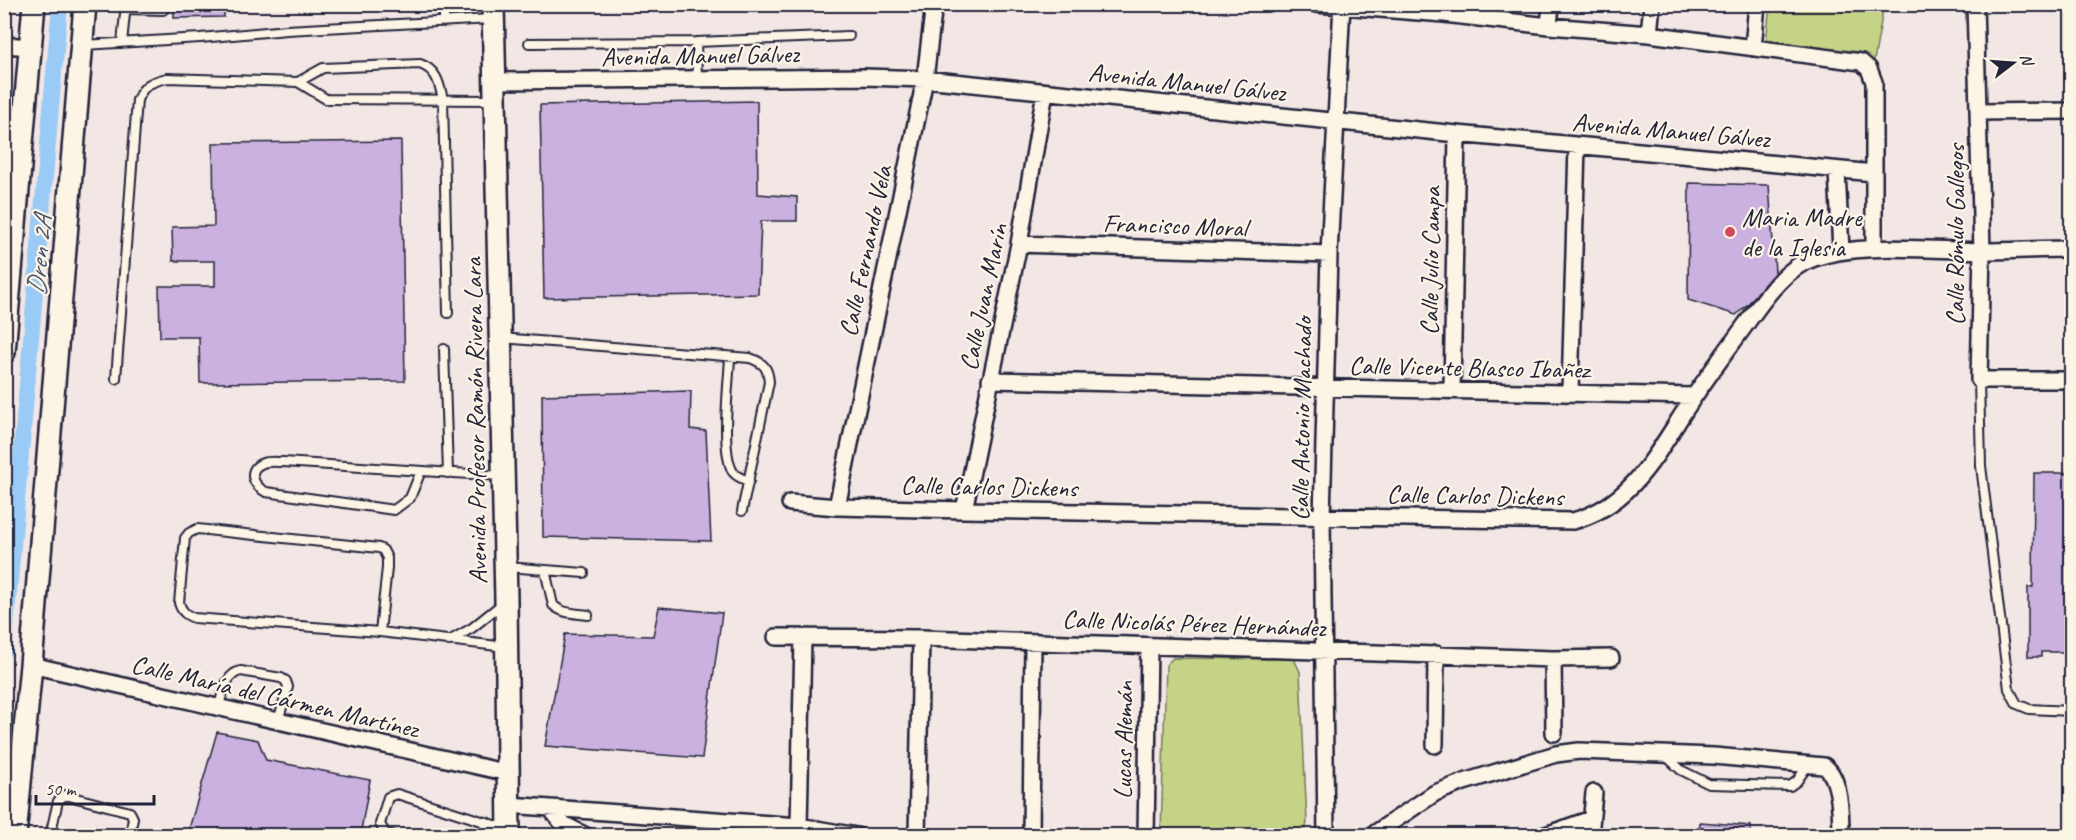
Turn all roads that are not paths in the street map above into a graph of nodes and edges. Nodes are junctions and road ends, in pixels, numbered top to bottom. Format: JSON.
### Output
{"nodes":[{"id":1,"x":34,"y":4,"type":"edge"},
{"id":2,"x":85,"y":4,"type":"edge"},
{"id":3,"x":444,"y":4,"type":"edge"},
{"id":4,"x":934,"y":4,"type":"edge"},
{"id":5,"x":1316,"y":4,"type":"edge"},
{"id":6,"x":1551,"y":4,"type":"edge"},
{"id":7,"x":1652,"y":4,"type":"edge"},
{"id":8,"x":1757,"y":4,"type":"edge"},
{"id":9,"x":1975,"y":4,"type":"edge"},
{"id":10,"x":1342,"y":6,"type":"edge"},
{"id":11,"x":125,"y":7,"type":"edge"},
{"id":12,"x":1444,"y":9,"type":"edge"},
{"id":13,"x":163,"y":10,"type":"dead end"},
{"id":14,"x":493,"y":12,"type":"edge"},
{"id":15,"x":444,"y":22,"type":"junction"},
{"id":16,"x":1549,"y":26,"type":"junction"},
{"id":17,"x":1649,"y":34,"type":"junction"},
{"id":18,"x":849,"y":36,"type":"dead end"},
{"id":19,"x":696,"y":42,"type":"junction"},
{"id":20,"x":122,"y":43,"type":"junction"},
{"id":21,"x":529,"y":43,"type":"dead end"},
{"id":22,"x":4,"y":45,"type":"edge"},
{"id":23,"x":82,"y":45,"type":"junction"},
{"id":24,"x":31,"y":47,"type":"junction"},
{"id":25,"x":1753,"y":48,"type":"junction"},
{"id":26,"x":697,"y":79,"type":"junction"},
{"id":27,"x":925,"y":79,"type":"junction"},
{"id":28,"x":298,"y":82,"type":"junction"},
{"id":29,"x":494,"y":90,"type":"junction"},
{"id":30,"x":1045,"y":92,"type":"junction"},
{"id":31,"x":443,"y":99,"type":"junction"},
{"id":32,"x":2072,"y":111,"type":"edge"},
{"id":33,"x":1978,"y":112,"type":"junction"},
{"id":34,"x":1335,"y":120,"type":"junction"},
{"id":35,"x":1457,"y":134,"type":"junction"},
{"id":36,"x":1577,"y":146,"type":"junction"},
{"id":37,"x":1837,"y":171,"type":"junction"},
{"id":38,"x":1874,"y":173,"type":"junction"},
{"id":39,"x":1019,"y":244,"type":"junction"},
{"id":40,"x":1874,"y":249,"type":"junction"},
{"id":41,"x":2072,"y":249,"type":"edge"},
{"id":42,"x":1841,"y":251,"type":"junction"},
{"id":43,"x":1982,"y":251,"type":"junction"},
{"id":44,"x":9,"y":252,"type":"edge"},
{"id":45,"x":1329,"y":254,"type":"junction"},
{"id":46,"x":448,"y":313,"type":"dead end"},
{"id":47,"x":501,"y":338,"type":"junction"},
{"id":48,"x":444,"y":349,"type":"dead end"},
{"id":49,"x":4,"y":352,"type":"edge"},
{"id":50,"x":730,"y":357,"type":"junction"},
{"id":51,"x":116,"y":379,"type":"dead end"},
{"id":52,"x":990,"y":380,"type":"junction"},
{"id":53,"x":1979,"y":380,"type":"junction"},
{"id":54,"x":2072,"y":380,"type":"edge"},
{"id":55,"x":1326,"y":388,"type":"junction"},
{"id":56,"x":1452,"y":389,"type":"junction"},
{"id":57,"x":1570,"y":393,"type":"junction"},
{"id":58,"x":1694,"y":396,"type":"junction"},
{"id":59,"x":421,"y":471,"type":"junction"},
{"id":60,"x":448,"y":473,"type":"junction"},
{"id":61,"x":504,"y":477,"type":"junction"},
{"id":62,"x":748,"y":481,"type":"junction"},
{"id":63,"x":790,"y":503,"type":"dead end"},
{"id":64,"x":837,"y":507,"type":"junction"},
{"id":65,"x":964,"y":510,"type":"junction"},
{"id":66,"x":742,"y":511,"type":"dead end"},
{"id":67,"x":1322,"y":518,"type":"junction"},
{"id":68,"x":505,"y":567,"type":"junction"},
{"id":69,"x":545,"y":570,"type":"junction"},
{"id":70,"x":585,"y":573,"type":"dead end"},
{"id":71,"x":506,"y":600,"type":"junction"},
{"id":72,"x":588,"y":615,"type":"dead end"},
{"id":73,"x":380,"y":632,"type":"junction"},
{"id":74,"x":776,"y":637,"type":"dead end"},
{"id":75,"x":804,"y":638,"type":"junction"},
{"id":76,"x":921,"y":638,"type":"junction"},
{"id":77,"x":447,"y":641,"type":"junction"},
{"id":78,"x":1033,"y":642,"type":"junction"},
{"id":79,"x":1149,"y":646,"type":"junction"},
{"id":80,"x":507,"y":647,"type":"junction"},
{"id":81,"x":1323,"y":651,"type":"junction"},
{"id":82,"x":1436,"y":654,"type":"junction"},
{"id":83,"x":1611,"y":658,"type":"dead end"},
{"id":84,"x":1553,"y":659,"type":"junction"},
{"id":85,"x":32,"y":665,"type":"junction"},
{"id":86,"x":218,"y":708,"type":"junction"},
{"id":87,"x":2072,"y":711,"type":"edge"},
{"id":88,"x":278,"y":722,"type":"junction"},
{"id":89,"x":1554,"y":733,"type":"dead end"},
{"id":90,"x":1435,"y":745,"type":"dead end"},
{"id":91,"x":1664,"y":754,"type":"junction"},
{"id":92,"x":1808,"y":765,"type":"junction"},
{"id":93,"x":508,"y":772,"type":"junction"},
{"id":94,"x":1594,"y":793,"type":"dead end"},
{"id":95,"x":509,"y":805,"type":"junction"},
{"id":96,"x":550,"y":808,"type":"junction"},
{"id":97,"x":1591,"y":819,"type":"junction"},
{"id":98,"x":487,"y":822,"type":"junction"},
{"id":99,"x":799,"y":826,"type":"junction"},
{"id":100,"x":509,"y":832,"type":"edge"},
{"id":101,"x":15,"y":836,"type":"edge"},
{"id":102,"x":50,"y":836,"type":"edge"},
{"id":103,"x":130,"y":836,"type":"edge"},
{"id":104,"x":395,"y":836,"type":"edge"},
{"id":105,"x":479,"y":836,"type":"edge"},
{"id":106,"x":586,"y":836,"type":"edge"},
{"id":107,"x":857,"y":836,"type":"edge"},
{"id":108,"x":917,"y":836,"type":"edge"},
{"id":109,"x":1031,"y":836,"type":"edge"},
{"id":110,"x":1146,"y":836,"type":"edge"},
{"id":111,"x":1326,"y":836,"type":"edge"},
{"id":112,"x":1371,"y":836,"type":"edge"},
{"id":113,"x":1543,"y":836,"type":"edge"},
{"id":114,"x":1590,"y":836,"type":"edge"},
{"id":115,"x":1841,"y":836,"type":"edge"}],
"edges":[{"from":1,"to":24,"type":"main road"},
{"from":2,"to":23,"type":"main road"},
{"from":3,"to":15,"type":"lane"},
{"from":4,"to":27,"type":"street","name":"Calle Fernando Vela"},
{"from":5,"to":10,"type":"street"},
{"from":6,"to":16,"type":"street"},
{"from":7,"to":17,"type":"street"},
{"from":8,"to":25,"type":"street"},
{"from":9,"to":33,"type":"street","name":"Calle Rómulo Gallegos"},
{"from":10,"to":12,"type":"street"},
{"from":10,"to":34,"type":"street","name":"Calle Antonio Machado"},
{"from":11,"to":13,"type":"lane"},
{"from":11,"to":20,"type":"lane"},
{"from":12,"to":16,"type":"street"},
{"from":14,"to":15,"type":"lane"},
{"from":14,"to":29,"type":"main road","name":"Avenida Profesor Ramón Rivera Lara"},
{"from":15,"to":20,"type":"lane"},
{"from":16,"to":17,"type":"street"},
{"from":17,"to":25,"type":"street"},
{"from":18,"to":19,"type":"lane"},
{"from":19,"to":21,"type":"lane"},
{"from":19,"to":26,"type":"lane"},
{"from":20,"to":23,"type":"lane"},
{"from":22,"to":24,"type":"street"},
{"from":23,"to":85,"type":"main road"},
{"from":24,"to":44,"type":"main road"},
{"from":25,"to":38,"type":"street"},
{"from":26,"to":27,"type":"street","name":"Avenida Manuel Gálvez"},
{"from":26,"to":29,"type":"street","name":"Avenida Manuel Gálvez"},
{"from":27,"to":30,"type":"street","name":"Avenida Manuel Gálvez"},
{"from":27,"to":64,"type":"street","name":"Calle Fernando Vela"},
{"from":28,"to":31,"type":"lane"},
{"from":28,"to":31,"type":"lane"},
{"from":28,"to":51,"type":"lane"},
{"from":29,"to":31,"type":"lane"},
{"from":29,"to":47,"type":"main road","name":"Avenida Profesor Ramón Rivera Lara"},
{"from":30,"to":34,"type":"street","name":"Avenida Manuel Gálvez"},
{"from":30,"to":39,"type":"street","name":"Calle Juan Marín"},
{"from":31,"to":46,"type":"lane"},
{"from":32,"to":33,"type":"street"},
{"from":33,"to":43,"type":"street","name":"Calle Rómulo Gallegos"},
{"from":34,"to":35,"type":"street","name":"Avenida Manuel Gálvez"},
{"from":34,"to":45,"type":"street","name":"Calle Antonio Machado"},
{"from":35,"to":36,"type":"street","name":"Avenida Manuel Gálvez"},
{"from":35,"to":56,"type":"street","name":"Calle Julio Campa"},
{"from":36,"to":37,"type":"street","name":"Avenida Manuel Gálvez"},
{"from":36,"to":57,"type":"street"},
{"from":37,"to":38,"type":"street","name":"Avenida Manuel Gálvez"},
{"from":37,"to":42,"type":"street"},
{"from":38,"to":40,"type":"street"},
{"from":39,"to":45,"type":"street","name":"Francisco Moral"},
{"from":39,"to":52,"type":"street","name":"Calle Juan Marín"},
{"from":40,"to":42,"type":"street","name":"Calle Carlos Dickens"},
{"from":40,"to":43,"type":"street","name":"Calle Carlos Dickens"},
{"from":41,"to":43,"type":"street","name":"Calle Carlos Dickens"},
{"from":42,"to":58,"type":"street","name":"Calle Carlos Dickens"},
{"from":43,"to":53,"type":"street","name":"Calle Rómulo Gallegos"},
{"from":44,"to":49,"type":"main road"},
{"from":45,"to":55,"type":"street","name":"Calle Antonio Machado"},
{"from":47,"to":50,"type":"lane"},
{"from":47,"to":61,"type":"main road","name":"Avenida Profesor Ramón Rivera Lara"},
{"from":48,"to":60,"type":"lane"},
{"from":50,"to":62,"type":"lane"},
{"from":50,"to":62,"type":"lane"},
{"from":52,"to":55,"type":"street","name":"Calle Vicente Blasco Ibañez"},
{"from":52,"to":65,"type":"street","name":"Calle Juan Marín"},
{"from":53,"to":54,"type":"street"},
{"from":53,"to":87,"type":"lane","name":"Calle Rómulo Gallegos"},
{"from":55,"to":56,"type":"street","name":"Calle Vicente Blasco Ibañez"},
{"from":55,"to":67,"type":"street","name":"Calle Antonio Machado"},
{"from":56,"to":57,"type":"street","name":"Calle Vicente Blasco Ibañez"},
{"from":57,"to":58,"type":"street","name":"Calle Vicente Blasco Ibañez"},
{"from":58,"to":67,"type":"street","name":"Calle Carlos Dickens"},
{"from":59,"to":59,"type":"lane"},
{"from":59,"to":60,"type":"lane"},
{"from":60,"to":61,"type":"lane"},
{"from":61,"to":68,"type":"main road","name":"Avenida Profesor Ramón Rivera Lara"},
{"from":62,"to":66,"type":"lane"},
{"from":63,"to":64,"type":"street","name":"Calle Carlos Dickens"},
{"from":64,"to":65,"type":"street","name":"Calle Carlos Dickens"},
{"from":65,"to":67,"type":"street","name":"Calle Carlos Dickens"},
{"from":67,"to":81,"type":"street","name":"Calle Antonio Machado"},
{"from":68,"to":69,"type":"lane"},
{"from":68,"to":71,"type":"main road","name":"Avenida Profesor Ramón Rivera Lara"},
{"from":69,"to":70,"type":"lane"},
{"from":69,"to":72,"type":"lane"},
{"from":71,"to":77,"type":"lane"},
{"from":71,"to":80,"type":"main road","name":"Avenida Profesor Ramón Rivera Lara"},
{"from":73,"to":73,"type":"lane"},
{"from":73,"to":77,"type":"lane"},
{"from":74,"to":75,"type":"street","name":"Calle Nicolás Pérez Hernández"},
{"from":75,"to":76,"type":"street","name":"Calle Nicolás Pérez Hernández"},
{"from":75,"to":99,"type":"street"},
{"from":76,"to":78,"type":"street","name":"Calle Nicolás Pérez Hernández"},
{"from":76,"to":108,"type":"street"},
{"from":77,"to":80,"type":"lane"},
{"from":78,"to":79,"type":"street","name":"Calle Nicolás Pérez Hernández"},
{"from":78,"to":109,"type":"street"},
{"from":79,"to":81,"type":"street","name":"Calle Nicolás Pérez Hernández"},
{"from":79,"to":110,"type":"street","name":"Lucas Alemán"},
{"from":80,"to":93,"type":"main road","name":"Avenida Profesor Ramón Rivera Lara"},
{"from":81,"to":82,"type":"street","name":"Calle Nicolás Pérez Hernández"},
{"from":81,"to":111,"type":"street","name":"Calle Antonio Machado"},
{"from":82,"to":84,"type":"street","name":"Calle Nicolás Pérez Hernández"},
{"from":82,"to":90,"type":"street"},
{"from":83,"to":84,"type":"street","name":"Calle Nicolás Pérez Hernández"},
{"from":84,"to":89,"type":"street"},
{"from":85,"to":86,"type":"street","name":"Calle María del Cármen Martínez"},
{"from":85,"to":101,"type":"main road"},
{"from":86,"to":88,"type":"street","name":"Calle María del Cármen Martínez"},
{"from":86,"to":88,"type":"lane"},
{"from":88,"to":93,"type":"street","name":"Calle María del Cármen Martínez"},
{"from":91,"to":92,"type":"street"},
{"from":91,"to":92,"type":"lane"},
{"from":91,"to":112,"type":"street"},
{"from":92,"to":115,"type":"street"},
{"from":93,"to":95,"type":"main road","name":"Avenida Profesor Ramón Rivera Lara"},
{"from":94,"to":97,"type":"street"},
{"from":95,"to":96,"type":"street"},
{"from":95,"to":100,"type":"main road","name":"Avenida Profesor Ramón Rivera Lara"},
{"from":96,"to":99,"type":"street"},
{"from":96,"to":106,"type":"street"},
{"from":97,"to":113,"type":"street"},
{"from":97,"to":114,"type":"street"},
{"from":98,"to":100,"type":"lane"},
{"from":98,"to":104,"type":"lane"},
{"from":98,"to":105,"type":"lane"},
{"from":99,"to":107,"type":"street"},
{"from":102,"to":103,"type":"lane"}]}
